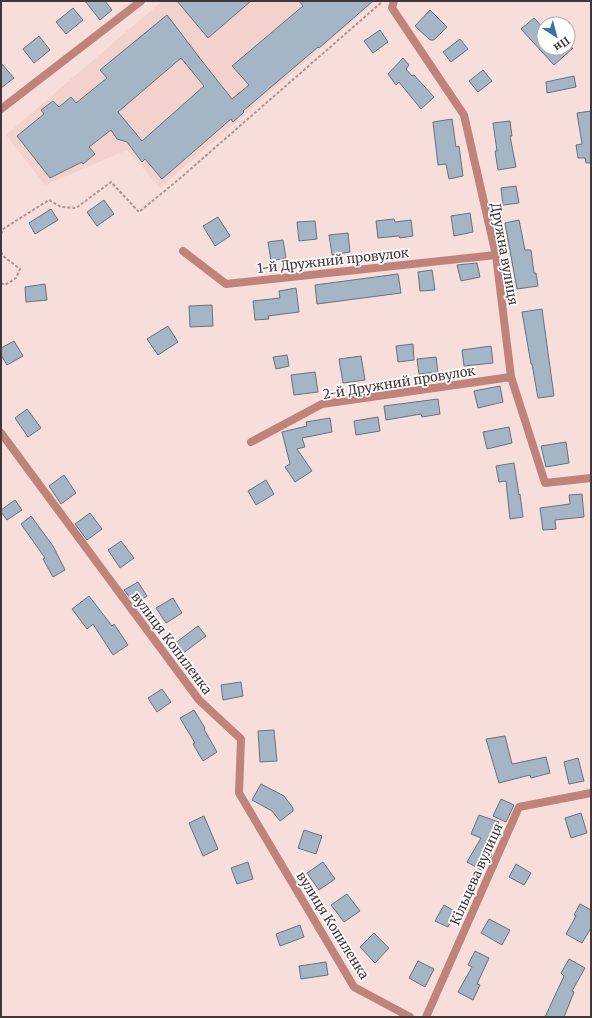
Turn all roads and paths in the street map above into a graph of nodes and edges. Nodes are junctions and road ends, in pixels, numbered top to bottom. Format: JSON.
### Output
{"nodes":[{"id":1,"x":142,"y":1,"type":"edge"},
{"id":2,"x":383,"y":1,"type":"edge"},
{"id":3,"x":394,"y":1,"type":"edge"},
{"id":4,"x":1,"y":109,"type":"edge"},
{"id":5,"x":1,"y":234,"type":"edge"},
{"id":6,"x":183,"y":251,"type":"dead end"},
{"id":7,"x":1,"y":252,"type":"edge"},
{"id":8,"x":496,"y":255,"type":"junction"},
{"id":9,"x":1,"y":283,"type":"edge"},
{"id":10,"x":511,"y":377,"type":"junction"},
{"id":11,"x":1,"y":433,"type":"edge"},
{"id":12,"x":251,"y":442,"type":"dead end"},
{"id":13,"x":591,"y":478,"type":"edge"},
{"id":14,"x":591,"y":793,"type":"edge"},
{"id":15,"x":410,"y":1017,"type":"edge"},
{"id":16,"x":426,"y":1017,"type":"edge"}],
"edges":[{"from":1,"to":4,"type":"street"},
{"from":2,"to":5,"type":"path"},
{"from":3,"to":8,"type":"street","name":"Дружна вулиця"},
{"from":6,"to":8,"type":"street","name":"1-й Дружний провулок"},
{"from":7,"to":9,"type":"path"},
{"from":8,"to":10,"type":"street","name":"Дружна вулиця"},
{"from":10,"to":12,"type":"street","name":"2-й Дружний провулок"},
{"from":10,"to":13,"type":"street","name":"Дружна вулиця"},
{"from":11,"to":15,"type":"street","name":"вулиця Копиленка"},
{"from":14,"to":16,"type":"street","name":"Кільцева вулиця"}]}
